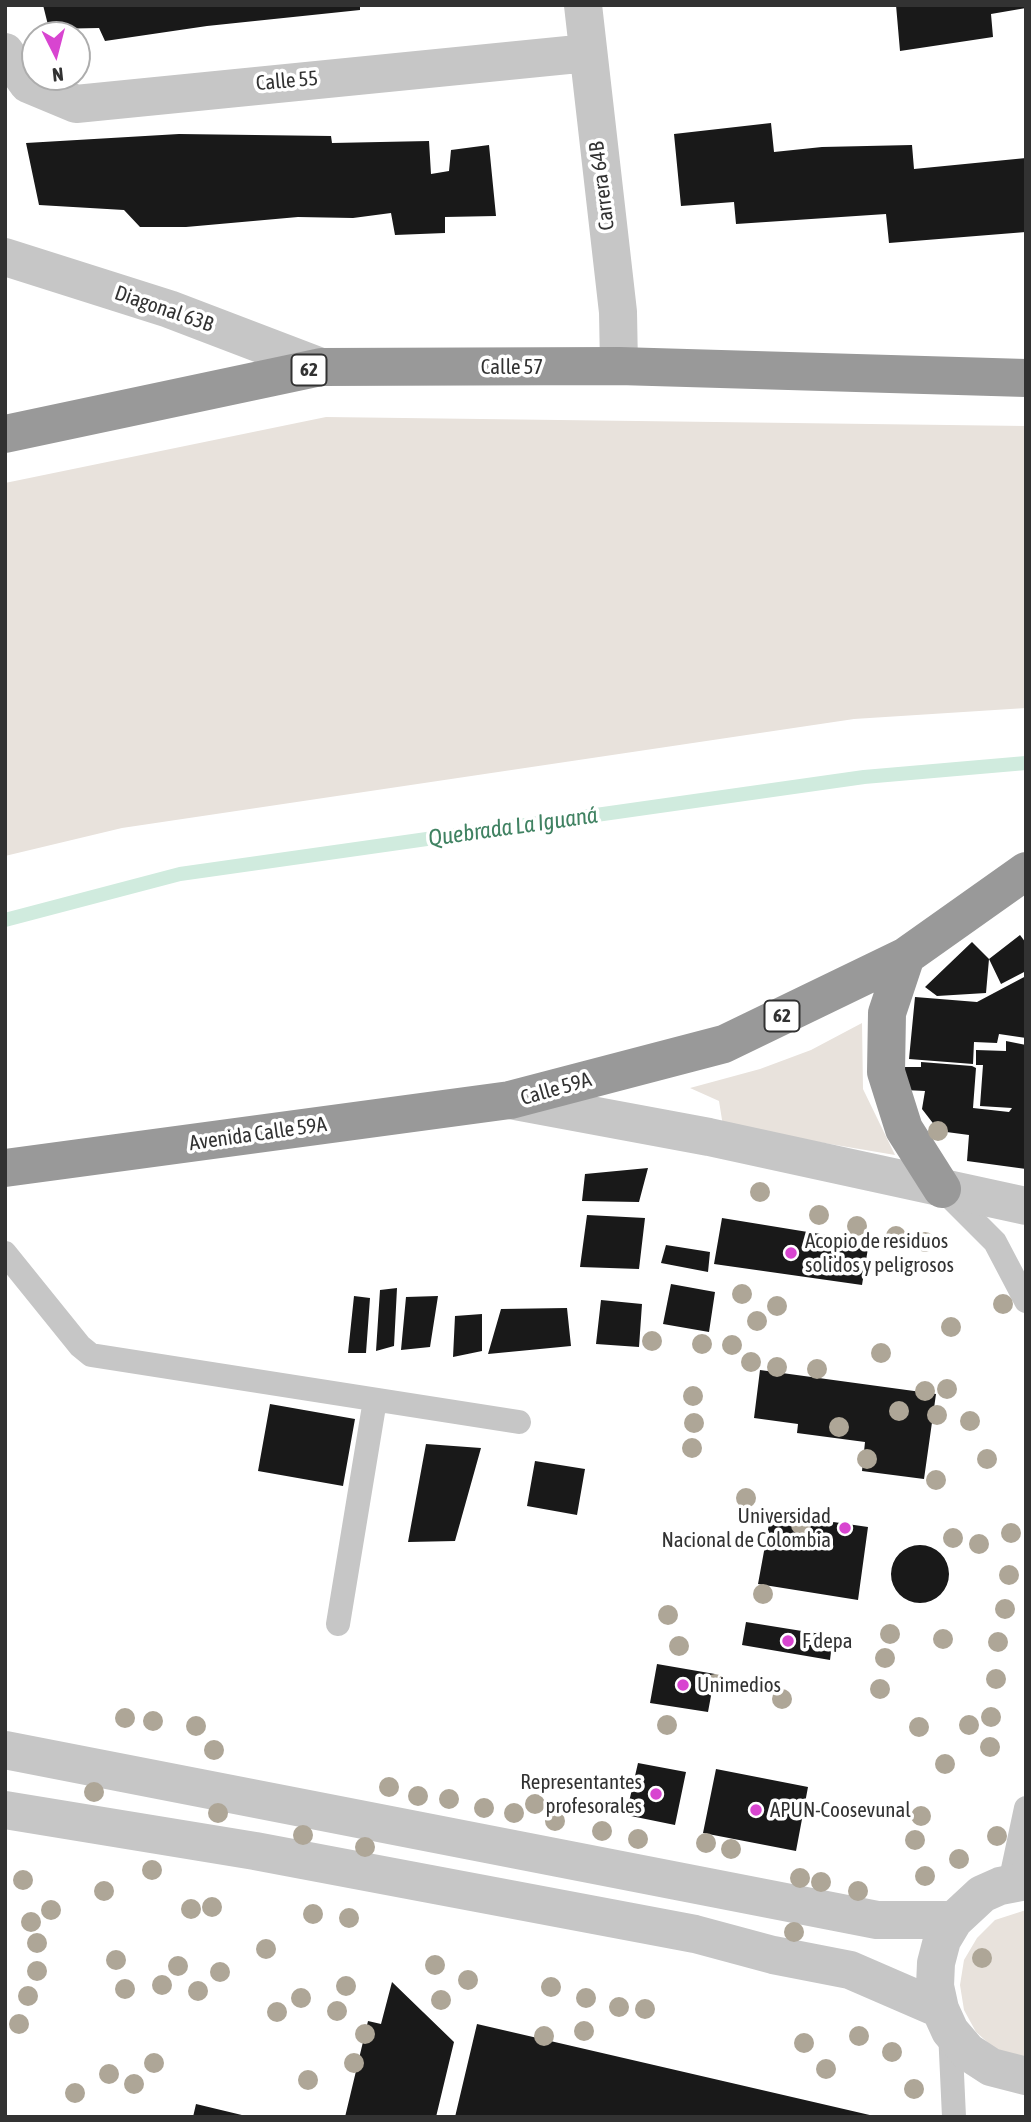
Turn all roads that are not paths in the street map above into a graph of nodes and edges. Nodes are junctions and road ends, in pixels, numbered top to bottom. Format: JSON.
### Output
{"nodes":[{"id":1,"x":583,"y":5,"type":"edge"},
{"id":2,"x":5,"y":52,"type":"edge"},
{"id":3,"x":588,"y":53,"type":"junction"},
{"id":4,"x":5,"y":257,"type":"edge"},
{"id":5,"x":620,"y":366,"type":"junction"},
{"id":6,"x":321,"y":367,"type":"junction"},
{"id":7,"x":1026,"y":378,"type":"edge"},
{"id":8,"x":5,"y":434,"type":"edge"},
{"id":9,"x":1026,"y":871,"type":"edge"},
{"id":10,"x":906,"y":956,"type":"junction"},
{"id":11,"x":510,"y":1100,"type":"junction"},
{"id":12,"x":5,"y":1168,"type":"edge"},
{"id":13,"x":942,"y":1189,"type":"junction"},
{"id":14,"x":1026,"y":1206,"type":"edge"},
{"id":15,"x":5,"y":1253,"type":"edge"},
{"id":16,"x":1026,"y":1301,"type":"edge"},
{"id":17,"x":375,"y":1400,"type":"junction"},
{"id":18,"x":519,"y":1422,"type":"dead end"},
{"id":19,"x":338,"y":1624,"type":"dead end"},
{"id":20,"x":5,"y":1749,"type":"edge"},
{"id":21,"x":1026,"y":1808,"type":"edge"},
{"id":22,"x":5,"y":1810,"type":"edge"},
{"id":23,"x":1018,"y":1882,"type":"edge"},
{"id":24,"x":954,"y":1920,"type":"junction"},
{"id":25,"x":945,"y":2020,"type":"junction"},
{"id":26,"x":1026,"y":2076,"type":"edge"},
{"id":27,"x":954,"y":2117,"type":"edge"}],
"edges":[{"from":1,"to":3,"type":"street","name":"Carrera 64B"},
{"from":2,"to":3,"type":"street","name":"Calle 55"},
{"from":3,"to":5,"type":"street","name":"Carrera 64B"},
{"from":4,"to":6,"type":"street","name":"Diagonal 63B"},
{"from":5,"to":6,"type":"highway","name":"Calle 57","number":"62"},
{"from":5,"to":7,"type":"highway","name":"Calle 57","number":"62"},
{"from":6,"to":8,"type":"highway","name":"Calle 57","number":"62"},
{"from":9,"to":10,"type":"highway","name":"Calle 59A","number":"62"},
{"from":10,"to":11,"type":"highway","name":"Calle 59A","number":"62"},
{"from":10,"to":13,"type":"highway"},
{"from":11,"to":12,"type":"highway","name":"Avenida Calle 59A","number":"62"},
{"from":11,"to":13,"type":"street","name":"Calle 59A"},
{"from":13,"to":14,"type":"street","name":"Calle 59A"},
{"from":13,"to":16,"type":"lane"},
{"from":15,"to":17,"type":"lane"},
{"from":17,"to":18,"type":"lane"},
{"from":17,"to":19,"type":"lane"},
{"from":20,"to":24,"type":"street"},
{"from":21,"to":23,"type":"lane"},
{"from":22,"to":25,"type":"street"},
{"from":23,"to":24,"type":"street"},
{"from":24,"to":25,"type":"street"},
{"from":25,"to":26,"type":"street"},
{"from":25,"to":27,"type":"lane"}]}
